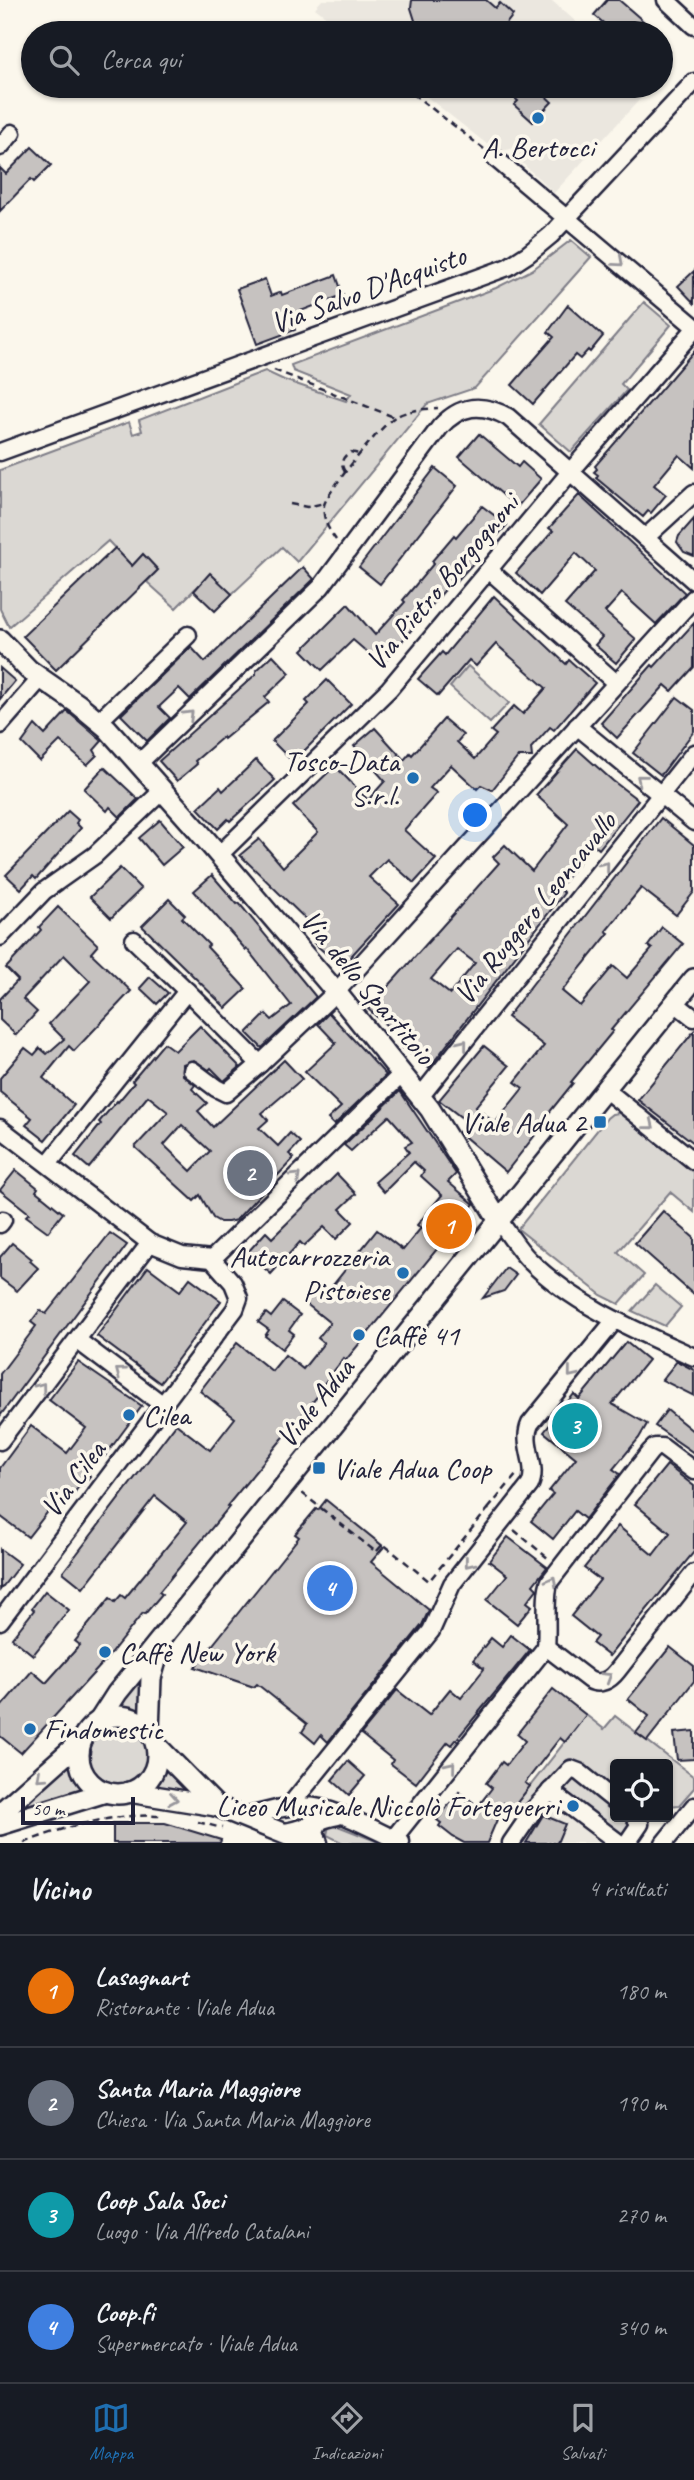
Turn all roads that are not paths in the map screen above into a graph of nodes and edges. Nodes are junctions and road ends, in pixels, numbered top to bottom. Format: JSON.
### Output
{"nodes":[{"id":1,"x":666,"y":0,"type":"edge"},
{"id":2,"x":694,"y":26,"type":"edge"},
{"id":3,"x":694,"y":82,"type":"edge"},
{"id":4,"x":12,"y":134,"type":"dead end"},
{"id":5,"x":0,"y":146,"type":"edge"},
{"id":6,"x":495,"y":158,"type":"road end"},
{"id":7,"x":567,"y":218,"type":"junction"},
{"id":8,"x":694,"y":328,"type":"edge"},
{"id":9,"x":0,"y":452,"type":"edge"},
{"id":10,"x":571,"y":471,"type":"junction"},
{"id":11,"x":694,"y":494,"type":"edge"},
{"id":12,"x":645,"y":538,"type":"junction"},
{"id":13,"x":489,"y":570,"type":"junction"},
{"id":14,"x":694,"y":581,"type":"edge"},
{"id":15,"x":694,"y":598,"type":"edge"},
{"id":16,"x":188,"y":635,"type":"dead end"},
{"id":17,"x":0,"y":640,"type":"edge"},
{"id":18,"x":41,"y":678,"type":"junction"},
{"id":19,"x":616,"y":683,"type":"junction"},
{"id":20,"x":99,"y":721,"type":"junction"},
{"id":21,"x":0,"y":725,"type":"edge"},
{"id":22,"x":577,"y":726,"type":"junction"},
{"id":23,"x":694,"y":753,"type":"edge"},
{"id":24,"x":139,"y":762,"type":"junction"},
{"id":25,"x":163,"y":790,"type":"junction"},
{"id":26,"x":661,"y":795,"type":"junction"},
{"id":27,"x":694,"y":822,"type":"edge"},
{"id":28,"x":219,"y":855,"type":"junction"},
{"id":29,"x":0,"y":937,"type":"edge"},
{"id":30,"x":134,"y":940,"type":"dead end"},
{"id":31,"x":694,"y":979,"type":"edge"},
{"id":32,"x":187,"y":991,"type":"junction"},
{"id":33,"x":336,"y":992,"type":"junction"},
{"id":34,"x":675,"y":1003,"type":"junction"},
{"id":35,"x":694,"y":1018,"type":"edge"},
{"id":36,"x":260,"y":1064,"type":"junction"},
{"id":37,"x":192,"y":1070,"type":"dead end"},
{"id":38,"x":402,"y":1074,"type":"junction"},
{"id":39,"x":606,"y":1090,"type":"junction"},
{"id":40,"x":420,"y":1097,"type":"junction"},
{"id":41,"x":0,"y":1128,"type":"edge"},
{"id":42,"x":694,"y":1161,"type":"edge"},
{"id":43,"x":48,"y":1164,"type":"junction"},
{"id":44,"x":499,"y":1221,"type":"junction"},
{"id":45,"x":150,"y":1243,"type":"junction"},
{"id":46,"x":212,"y":1259,"type":"junction"},
{"id":47,"x":615,"y":1320,"type":"junction"},
{"id":48,"x":77,"y":1339,"type":"junction"},
{"id":49,"x":694,"y":1357,"type":"edge"},
{"id":50,"x":163,"y":1405,"type":"junction"},
{"id":51,"x":0,"y":1441,"type":"edge"},
{"id":52,"x":694,"y":1471,"type":"edge"},
{"id":53,"x":694,"y":1573,"type":"edge"},
{"id":54,"x":0,"y":1621,"type":"edge"},
{"id":55,"x":165,"y":1635,"type":"junction"},
{"id":56,"x":546,"y":1647,"type":"junction"},
{"id":57,"x":99,"y":1721,"type":"junction"},
{"id":58,"x":153,"y":1739,"type":"junction"},
{"id":59,"x":82,"y":1740,"type":"junction"},
{"id":60,"x":550,"y":1791,"type":"junction"},
{"id":61,"x":106,"y":1792,"type":"junction"},
{"id":62,"x":130,"y":1792,"type":"junction"},
{"id":63,"x":610,"y":1797,"type":"edge"},
{"id":64,"x":292,"y":1803,"type":"dead end"},
{"id":65,"x":216,"y":1806,"type":"junction"},
{"id":66,"x":694,"y":1806,"type":"edge"},
{"id":67,"x":0,"y":1813,"type":"edge"},
{"id":68,"x":341,"y":1816,"type":"junction"},
{"id":69,"x":244,"y":1817,"type":"junction"},
{"id":70,"x":320,"y":1820,"type":"junction"},
{"id":71,"x":639,"y":1822,"type":"edge"},
{"id":72,"x":0,"y":1825,"type":"edge"},
{"id":73,"x":281,"y":1832,"type":"junction"},
{"id":74,"x":398,"y":1841,"type":"edge"},
{"id":75,"x":307,"y":1843,"type":"edge"},
{"id":76,"x":319,"y":1843,"type":"edge"},
{"id":77,"x":511,"y":1843,"type":"edge"},
{"id":78,"x":619,"y":1843,"type":"edge"},
{"id":79,"x":627,"y":1843,"type":"edge"},
{"id":80,"x":664,"y":1843,"type":"edge"}],
"edges":[{"from":1,"to":2,"type":"street"},
{"from":3,"to":7,"type":"street","name":"Via Salvo D'Acquisto"},
{"from":4,"to":5,"type":"street"},
{"from":6,"to":7,"type":"street"},
{"from":7,"to":8,"type":"street","one_way":true},
{"from":7,"to":9,"type":"street","name":"Via Salvo D'Acquisto"},
{"from":8,"to":10,"type":"street","name":"Via Pietro Borgognoni"},
{"from":10,"to":12,"type":"street"},
{"from":10,"to":13,"type":"street","name":"Via Pietro Borgognoni"},
{"from":24,"to":10,"type":"street","one_way":true},
{"from":11,"to":12,"type":"street"},
{"from":12,"to":14,"type":"street"},
{"from":13,"to":19,"type":"street"},
{"from":13,"to":28,"type":"street","name":"Via Pietro Borgognoni"},
{"from":15,"to":19,"type":"street"},
{"from":16,"to":20,"type":"street"},
{"from":17,"to":18,"type":"main road","name":"Via dello Spartitoio"},
{"from":18,"to":20,"type":"main road","name":"Via dello Spartitoio"},
{"from":18,"to":21,"type":"street"},
{"from":19,"to":22,"type":"street"},
{"from":20,"to":24,"type":"main road","name":"Via dello Spartitoio"},
{"from":26,"to":22,"type":"street","one_way":true},
{"from":22,"to":33,"type":"street"},
{"from":23,"to":26,"type":"street","name":"Via Ruggero Leoncavallo"},
{"from":24,"to":25,"type":"main road","name":"Via dello Spartitoio"},
{"from":25,"to":28,"type":"main road","name":"Via dello Spartitoio"},
{"from":25,"to":29,"type":"street"},
{"from":26,"to":27,"type":"street"},
{"from":40,"to":26,"type":"street","name":"Via Ruggero Leoncavallo","one_way":true},
{"from":28,"to":33,"type":"main road","name":"Via dello Spartitoio"},
{"from":30,"to":32,"type":"street"},
{"from":31,"to":34,"type":"main road","name":"Viale Adua"},
{"from":32,"to":36,"type":"street"},
{"from":32,"to":43,"type":"street"},
{"from":33,"to":36,"type":"street"},
{"from":33,"to":38,"type":"main road","name":"Via dello Spartitoio"},
{"from":34,"to":35,"type":"street"},
{"from":34,"to":39,"type":"main road","name":"Viale Adua"},
{"from":36,"to":37,"type":"street"},
{"from":38,"to":40,"type":"main road","name":"Via dello Spartitoio"},
{"from":46,"to":38,"type":"street","one_way":true},
{"from":39,"to":42,"type":"street","one_way":true},
{"from":39,"to":44,"type":"main road","name":"Viale Adua"},
{"from":40,"to":44,"type":"main road","name":"Via dello Spartitoio"},
{"from":41,"to":43,"type":"street"},
{"from":43,"to":45,"type":"street"},
{"from":44,"to":47,"type":"street","name":"Via dello Spartitoio"},
{"from":44,"to":55,"type":"main road","name":"Viale Adua"},
{"from":45,"to":46,"type":"street"},
{"from":45,"to":48,"type":"street"},
{"from":46,"to":50,"type":"street","name":"Via Cilea"},
{"from":47,"to":49,"type":"street","name":"Via dello Spartitoio"},
{"from":47,"to":64,"type":"street","one_way":true},
{"from":50,"to":48,"type":"street","one_way":true},
{"from":51,"to":48,"type":"street","one_way":true},
{"from":50,"to":54,"type":"street","name":"Via Cilea"},
{"from":56,"to":52,"type":"street","one_way":true},
{"from":56,"to":53,"type":"street","one_way":true},
{"from":55,"to":57,"type":"main road","name":"Viale Adua"},
{"from":55,"to":58,"type":"main road","name":"Viale Adua"},
{"from":74,"to":56,"type":"street","one_way":true},
{"from":57,"to":58,"type":"main road"},
{"from":57,"to":59,"type":"main road"},
{"from":58,"to":62,"type":"main road"},
{"from":58,"to":65,"type":"main road"},
{"from":59,"to":61,"type":"main road"},
{"from":59,"to":67,"type":"main road","one_way":true},
{"from":60,"to":63,"type":"street"},
{"from":60,"to":77,"type":"street"},
{"from":60,"to":78,"type":"street"},
{"from":61,"to":62,"type":"main road"},
{"from":61,"to":72,"type":"main road"},
{"from":62,"to":65,"type":"main road","one_way":true},
{"from":65,"to":69,"type":"main road"},
{"from":66,"to":80,"type":"street"},
{"from":68,"to":69,"type":"street"},
{"from":68,"to":70,"type":"street"},
{"from":68,"to":74,"type":"street"},
{"from":69,"to":73,"type":"main road"},
{"from":70,"to":73,"type":"street"},
{"from":70,"to":76,"type":"street"},
{"from":71,"to":79,"type":"street"},
{"from":73,"to":75,"type":"main road"}]}
